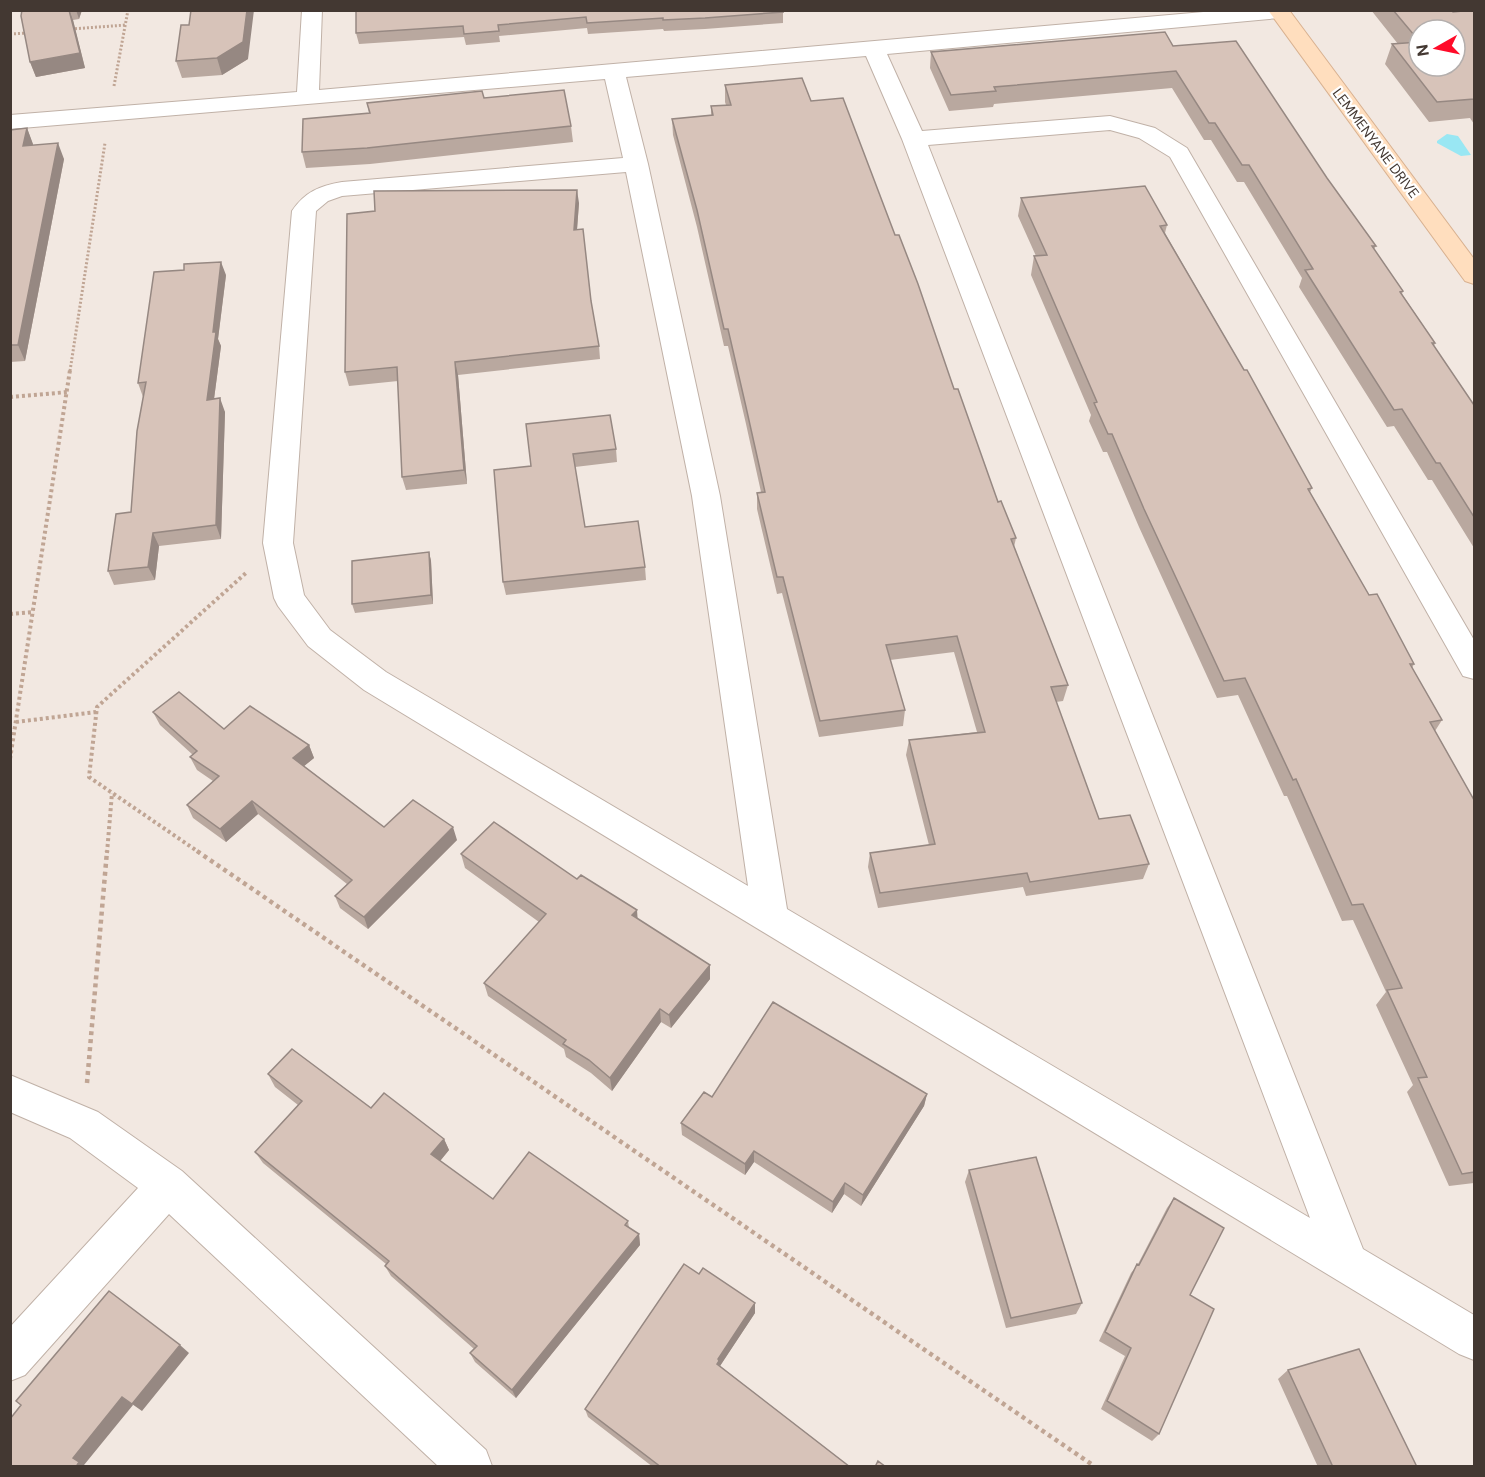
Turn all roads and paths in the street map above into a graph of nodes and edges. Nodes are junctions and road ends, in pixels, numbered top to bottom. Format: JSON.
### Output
{"nodes":[{"id":1,"x":128,"y":10,"type":"edge"},
{"id":2,"x":312,"y":10,"type":"edge"},
{"id":3,"x":1278,"y":11,"type":"edge"},
{"id":4,"x":1093,"y":19,"type":"edge"},
{"id":5,"x":126,"y":25,"type":"junction"},
{"id":6,"x":68,"y":30,"type":"edge"},
{"id":7,"x":34,"y":32,"type":"edge"},
{"id":8,"x":10,"y":34,"type":"edge"},
{"id":9,"x":873,"y":47,"type":"junction"},
{"id":10,"x":614,"y":72,"type":"junction"},
{"id":11,"x":308,"y":96,"type":"junction"},
{"id":12,"x":109,"y":114,"type":"junction"},
{"id":13,"x":10,"y":122,"type":"edge"},
{"id":14,"x":914,"y":139,"type":"junction"},
{"id":15,"x":636,"y":164,"type":"junction"},
{"id":16,"x":1474,"y":276,"type":"edge"},
{"id":17,"x":68,"y":392,"type":"junction"},
{"id":18,"x":10,"y":397,"type":"edge"},
{"id":19,"x":278,"y":543,"type":"junction"},
{"id":20,"x":34,"y":612,"type":"junction"},
{"id":21,"x":10,"y":614,"type":"edge"},
{"id":22,"x":1474,"y":667,"type":"edge"},
{"id":23,"x":96,"y":712,"type":"junction"},
{"id":24,"x":16,"y":722,"type":"junction"},
{"id":25,"x":10,"y":759,"type":"edge"},
{"id":26,"x":112,"y":794,"type":"junction"},
{"id":27,"x":770,"y":916,"type":"junction"},
{"id":28,"x":10,"y":1093,"type":"edge"},
{"id":29,"x":84,"y":1125,"type":"junction"},
{"id":30,"x":168,"y":1185,"type":"junction"},
{"id":31,"x":1347,"y":1261,"type":"junction"},
{"id":32,"x":1474,"y":1339,"type":"edge"},
{"id":33,"x":10,"y":1360,"type":"edge"},
{"id":34,"x":470,"y":1467,"type":"edge"},
{"id":35,"x":1094,"y":1467,"type":"edge"}],
"edges":[{"from":1,"to":5,"type":"path"},
{"from":2,"to":11,"type":"street"},
{"from":3,"to":4,"type":"street"},
{"from":3,"to":16,"type":"street","name":"LEMMENYANE DRIVE"},
{"from":4,"to":9,"type":"street"},
{"from":5,"to":6,"type":"path"},
{"from":5,"to":12,"type":"path"},
{"from":7,"to":8,"type":"path"},
{"from":9,"to":10,"type":"street"},
{"from":9,"to":14,"type":"street"},
{"from":10,"to":11,"type":"street"},
{"from":10,"to":15,"type":"street"},
{"from":11,"to":12,"type":"street"},
{"from":12,"to":13,"type":"street"},
{"from":12,"to":17,"type":"path"},
{"from":14,"to":22,"type":"street"},
{"from":14,"to":31,"type":"street"},
{"from":15,"to":19,"type":"street"},
{"from":15,"to":27,"type":"street"},
{"from":17,"to":18,"type":"path"},
{"from":17,"to":20,"type":"path"},
{"from":19,"to":23,"type":"path"},
{"from":19,"to":27,"type":"street"},
{"from":20,"to":21,"type":"path"},
{"from":20,"to":24,"type":"path"},
{"from":23,"to":24,"type":"path"},
{"from":23,"to":26,"type":"path"},
{"from":24,"to":25,"type":"path"},
{"from":26,"to":29,"type":"path"},
{"from":26,"to":35,"type":"path"},
{"from":27,"to":31,"type":"street"},
{"from":28,"to":29,"type":"street"},
{"from":29,"to":30,"type":"street"},
{"from":30,"to":33,"type":"street"},
{"from":30,"to":34,"type":"street"},
{"from":31,"to":32,"type":"street"}]}
